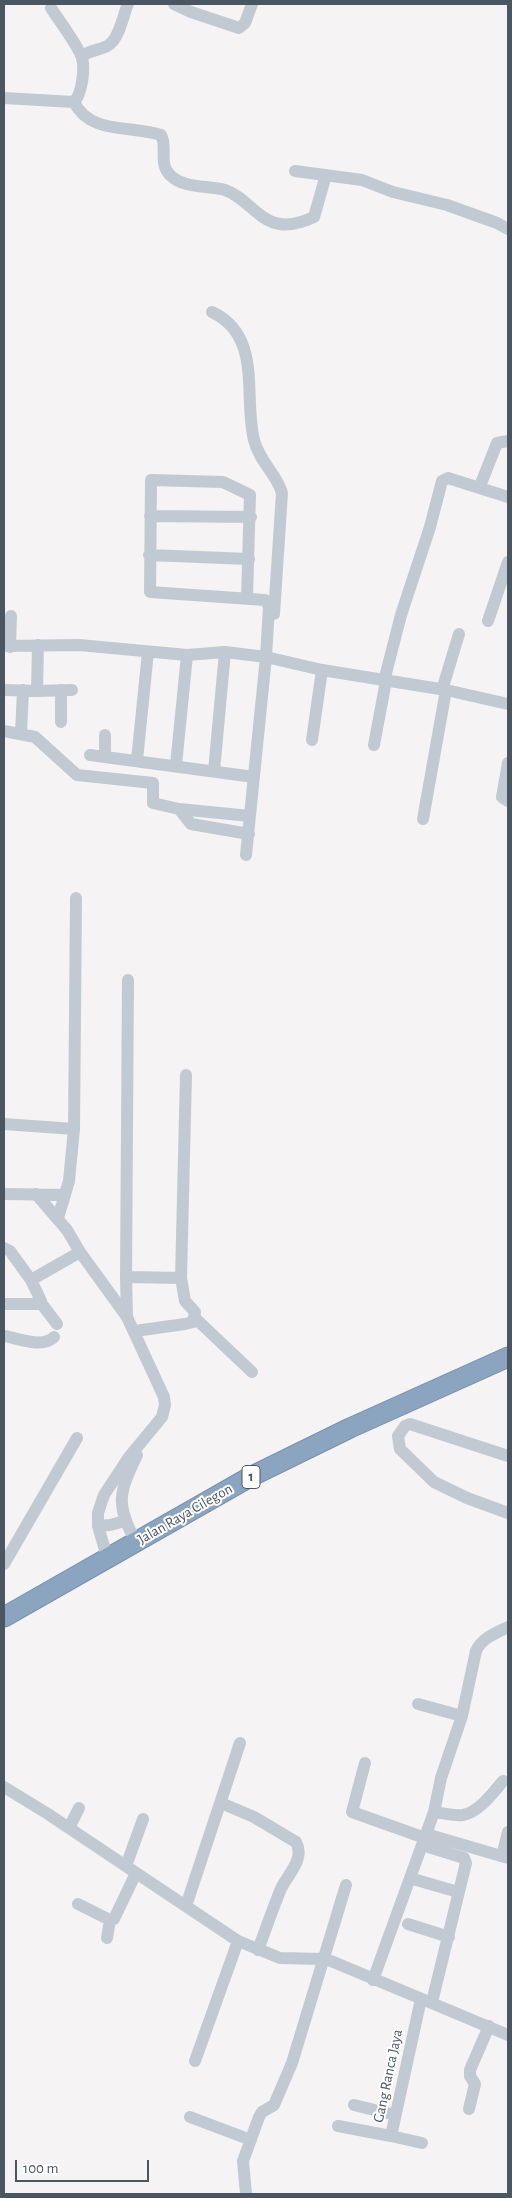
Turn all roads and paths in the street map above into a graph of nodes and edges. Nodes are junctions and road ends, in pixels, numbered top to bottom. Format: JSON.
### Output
{"nodes":[{"id":1,"x":128,"y":4,"type":"edge"},
{"id":2,"x":174,"y":4,"type":"edge"},
{"id":3,"x":252,"y":4,"type":"edge"},
{"id":4,"x":51,"y":8,"type":"dead end"},
{"id":5,"x":82,"y":57,"type":"junction"},
{"id":6,"x":4,"y":98,"type":"edge"},
{"id":7,"x":74,"y":102,"type":"junction"},
{"id":8,"x":295,"y":171,"type":"dead end"},
{"id":9,"x":326,"y":175,"type":"junction"},
{"id":10,"x":508,"y":229,"type":"edge"},
{"id":11,"x":212,"y":312,"type":"dead end"},
{"id":12,"x":508,"y":441,"type":"edge"},
{"id":13,"x":480,"y":486,"type":"junction"},
{"id":14,"x":508,"y":496,"type":"edge"},
{"id":15,"x":150,"y":516,"type":"junction"},
{"id":16,"x":251,"y":517,"type":"junction"},
{"id":17,"x":149,"y":555,"type":"junction"},
{"id":18,"x":249,"y":559,"type":"junction"},
{"id":19,"x":508,"y":562,"type":"edge"},
{"id":20,"x":247,"y":597,"type":"junction"},
{"id":21,"x":12,"y":616,"type":"dead end"},
{"id":22,"x":488,"y":621,"type":"dead end"},
{"id":23,"x":459,"y":634,"type":"dead end"},
{"id":24,"x":38,"y":645,"type":"junction"},
{"id":25,"x":7,"y":647,"type":"edge"},
{"id":26,"x":148,"y":652,"type":"junction"},
{"id":27,"x":225,"y":652,"type":"junction"},
{"id":28,"x":187,"y":655,"type":"junction"},
{"id":29,"x":269,"y":658,"type":"junction"},
{"id":30,"x":322,"y":670,"type":"junction"},
{"id":31,"x":385,"y":681,"type":"junction"},
{"id":32,"x":4,"y":690,"type":"edge"},
{"id":33,"x":23,"y":690,"type":"junction"},
{"id":34,"x":444,"y":690,"type":"junction"},
{"id":35,"x":37,"y":691,"type":"junction"},
{"id":36,"x":508,"y":704,"type":"edge"},
{"id":37,"x":61,"y":722,"type":"dead end"},
{"id":38,"x":4,"y":731,"type":"edge"},
{"id":39,"x":21,"y":733,"type":"junction"},
{"id":40,"x":105,"y":735,"type":"dead end"},
{"id":41,"x":312,"y":740,"type":"dead end"},
{"id":42,"x":374,"y":745,"type":"dead end"},
{"id":43,"x":90,"y":755,"type":"dead end"},
{"id":44,"x":105,"y":756,"type":"junction"},
{"id":45,"x":137,"y":760,"type":"junction"},
{"id":46,"x":508,"y":763,"type":"edge"},
{"id":47,"x":156,"y":764,"type":"junction"},
{"id":48,"x":176,"y":765,"type":"junction"},
{"id":49,"x":214,"y":771,"type":"junction"},
{"id":50,"x":254,"y":777,"type":"junction"},
{"id":51,"x":153,"y":783,"type":"junction"},
{"id":52,"x":508,"y":801,"type":"edge"},
{"id":53,"x":179,"y":808,"type":"junction"},
{"id":54,"x":250,"y":816,"type":"junction"},
{"id":55,"x":423,"y":819,"type":"dead end"},
{"id":56,"x":249,"y":834,"type":"junction"},
{"id":57,"x":246,"y":855,"type":"dead end"},
{"id":58,"x":76,"y":898,"type":"dead end"},
{"id":59,"x":128,"y":980,"type":"dead end"},
{"id":60,"x":186,"y":1075,"type":"dead end"},
{"id":61,"x":4,"y":1124,"type":"edge"},
{"id":62,"x":74,"y":1128,"type":"junction"},
{"id":63,"x":4,"y":1194,"type":"edge"},
{"id":64,"x":36,"y":1194,"type":"junction"},
{"id":65,"x":65,"y":1195,"type":"junction"},
{"id":66,"x":58,"y":1218,"type":"junction"},
{"id":67,"x":4,"y":1248,"type":"edge"},
{"id":68,"x":80,"y":1252,"type":"junction"},
{"id":69,"x":126,"y":1277,"type":"junction"},
{"id":70,"x":181,"y":1278,"type":"junction"},
{"id":71,"x":31,"y":1280,"type":"junction"},
{"id":72,"x":41,"y":1303,"type":"junction"},
{"id":73,"x":4,"y":1304,"type":"edge"},
{"id":74,"x":127,"y":1317,"type":"junction"},
{"id":75,"x":195,"y":1318,"type":"junction"},
{"id":76,"x":57,"y":1324,"type":"dead end"},
{"id":77,"x":135,"y":1330,"type":"junction"},
{"id":78,"x":4,"y":1336,"type":"edge"},
{"id":79,"x":54,"y":1337,"type":"dead end"},
{"id":80,"x":508,"y":1357,"type":"edge"},
{"id":81,"x":252,"y":1372,"type":"dead end"},
{"id":82,"x":388,"y":1411,"type":"junction"},
{"id":83,"x":401,"y":1430,"type":"junction"},
{"id":84,"x":77,"y":1438,"type":"dead end"},
{"id":85,"x":143,"y":1442,"type":"junction"},
{"id":86,"x":508,"y":1456,"type":"edge"},
{"id":87,"x":508,"y":1513,"type":"edge"},
{"id":88,"x":125,"y":1521,"type":"junction"},
{"id":89,"x":98,"y":1526,"type":"junction"},
{"id":90,"x":136,"y":1542,"type":"junction"},
{"id":91,"x":107,"y":1556,"type":"junction"},
{"id":92,"x":4,"y":1564,"type":"edge"},
{"id":93,"x":4,"y":1617,"type":"edge"},
{"id":94,"x":508,"y":1627,"type":"edge"},
{"id":95,"x":418,"y":1704,"type":"dead end"},
{"id":96,"x":462,"y":1716,"type":"junction"},
{"id":97,"x":240,"y":1743,"type":"dead end"},
{"id":98,"x":365,"y":1763,"type":"dead end"},
{"id":99,"x":503,"y":1781,"type":"dead end"},
{"id":100,"x":4,"y":1787,"type":"edge"},
{"id":101,"x":221,"y":1803,"type":"junction"},
{"id":102,"x":79,"y":1808,"type":"dead end"},
{"id":103,"x":434,"y":1812,"type":"junction"},
{"id":104,"x":143,"y":1819,"type":"dead end"},
{"id":105,"x":69,"y":1828,"type":"junction"},
{"id":106,"x":508,"y":1832,"type":"edge"},
{"id":107,"x":424,"y":1839,"type":"junction"},
{"id":108,"x":505,"y":1857,"type":"edge"},
{"id":109,"x":131,"y":1870,"type":"junction"},
{"id":110,"x":413,"y":1879,"type":"dead end"},
{"id":111,"x":346,"y":1885,"type":"dead end"},
{"id":112,"x":458,"y":1892,"type":"junction"},
{"id":113,"x":78,"y":1904,"type":"dead end"},
{"id":114,"x":186,"y":1906,"type":"junction"},
{"id":115,"x":110,"y":1920,"type":"junction"},
{"id":116,"x":408,"y":1924,"type":"dead end"},
{"id":117,"x":449,"y":1937,"type":"junction"},
{"id":118,"x":108,"y":1938,"type":"dead end"},
{"id":119,"x":238,"y":1941,"type":"junction"},
{"id":120,"x":258,"y":1950,"type":"junction"},
{"id":121,"x":323,"y":1959,"type":"junction"},
{"id":122,"x":373,"y":1980,"type":"junction"},
{"id":123,"x":427,"y":2000,"type":"junction"},
{"id":124,"x":489,"y":2026,"type":"junction"},
{"id":125,"x":508,"y":2035,"type":"edge"},
{"id":126,"x":194,"y":2061,"type":"dead end"},
{"id":127,"x":354,"y":2104,"type":"dead end"},
{"id":128,"x":468,"y":2109,"type":"dead end"},
{"id":129,"x":395,"y":2115,"type":"junction"},
{"id":130,"x":190,"y":2117,"type":"dead end"},
{"id":131,"x":338,"y":2126,"type":"dead end"},
{"id":132,"x":391,"y":2136,"type":"junction"},
{"id":133,"x":251,"y":2140,"type":"junction"},
{"id":134,"x":422,"y":2143,"type":"dead end"},
{"id":135,"x":246,"y":2194,"type":"edge"}],
"edges":[{"from":1,"to":5,"type":"street"},
{"from":2,"to":3,"type":"street"},
{"from":4,"to":5,"type":"street"},
{"from":5,"to":7,"type":"street"},
{"from":6,"to":7,"type":"street"},
{"from":7,"to":9,"type":"street"},
{"from":8,"to":9,"type":"street"},
{"from":9,"to":10,"type":"street"},
{"from":11,"to":29,"type":"street"},
{"from":12,"to":13,"type":"street"},
{"from":13,"to":14,"type":"street"},
{"from":13,"to":31,"type":"street"},
{"from":15,"to":16,"type":"street"},
{"from":15,"to":16,"type":"street"},
{"from":15,"to":17,"type":"street"},
{"from":16,"to":18,"type":"street"},
{"from":17,"to":18,"type":"street"},
{"from":17,"to":20,"type":"street"},
{"from":18,"to":20,"type":"street"},
{"from":19,"to":22,"type":"street"},
{"from":20,"to":29,"type":"street"},
{"from":21,"to":25,"type":"street"},
{"from":23,"to":34,"type":"street"},
{"from":24,"to":25,"type":"street"},
{"from":24,"to":26,"type":"street"},
{"from":24,"to":35,"type":"street"},
{"from":26,"to":28,"type":"street"},
{"from":26,"to":45,"type":"street"},
{"from":27,"to":28,"type":"street"},
{"from":27,"to":29,"type":"street"},
{"from":27,"to":49,"type":"street"},
{"from":28,"to":48,"type":"street"},
{"from":29,"to":30,"type":"street"},
{"from":29,"to":50,"type":"street"},
{"from":30,"to":31,"type":"street"},
{"from":30,"to":41,"type":"street"},
{"from":31,"to":34,"type":"street"},
{"from":31,"to":42,"type":"street"},
{"from":32,"to":33,"type":"street"},
{"from":33,"to":35,"type":"street"},
{"from":33,"to":39,"type":"street"},
{"from":34,"to":36,"type":"street"},
{"from":34,"to":55,"type":"street"},
{"from":35,"to":37,"type":"street"},
{"from":38,"to":39,"type":"street"},
{"from":39,"to":51,"type":"street"},
{"from":40,"to":44,"type":"street"},
{"from":43,"to":44,"type":"street"},
{"from":44,"to":45,"type":"street"},
{"from":45,"to":47,"type":"street"},
{"from":46,"to":52,"type":"street"},
{"from":47,"to":48,"type":"street"},
{"from":47,"to":51,"type":"street"},
{"from":48,"to":49,"type":"street"},
{"from":49,"to":50,"type":"street"},
{"from":50,"to":54,"type":"street"},
{"from":51,"to":53,"type":"street"},
{"from":53,"to":54,"type":"street"},
{"from":53,"to":56,"type":"street"},
{"from":54,"to":56,"type":"street"},
{"from":56,"to":57,"type":"street"},
{"from":58,"to":62,"type":"street"},
{"from":59,"to":69,"type":"street"},
{"from":60,"to":70,"type":"street"},
{"from":61,"to":62,"type":"street"},
{"from":62,"to":65,"type":"street"},
{"from":63,"to":64,"type":"street"},
{"from":64,"to":65,"type":"street"},
{"from":64,"to":66,"type":"street"},
{"from":65,"to":66,"type":"street"},
{"from":66,"to":68,"type":"street"},
{"from":67,"to":71,"type":"street"},
{"from":68,"to":71,"type":"street"},
{"from":68,"to":74,"type":"street"},
{"from":69,"to":70,"type":"street"},
{"from":69,"to":74,"type":"street"},
{"from":70,"to":75,"type":"street"},
{"from":71,"to":72,"type":"street"},
{"from":72,"to":73,"type":"street"},
{"from":72,"to":76,"type":"street"},
{"from":74,"to":77,"type":"street"},
{"from":75,"to":77,"type":"street"},
{"from":75,"to":81,"type":"street"},
{"from":77,"to":85,"type":"street"},
{"from":78,"to":79,"type":"street"},
{"from":80,"to":82,"type":"highway","name":"Jalan Raya Cilegon","number":"1"},
{"from":82,"to":83,"type":"street"},
{"from":82,"to":90,"type":"highway","name":"Jalan Raya Cilegon","number":"1"},
{"from":83,"to":86,"type":"street"},
{"from":83,"to":87,"type":"street"},
{"from":84,"to":92,"type":"street"},
{"from":85,"to":88,"type":"street"},
{"from":85,"to":89,"type":"street"},
{"from":88,"to":89,"type":"street"},
{"from":88,"to":90,"type":"street"},
{"from":89,"to":91,"type":"street"},
{"from":90,"to":91,"type":"highway","name":"Jalan Raya Cilegon","number":"1"},
{"from":91,"to":93,"type":"highway","name":"Jalan Raya Cilegon","number":"1"},
{"from":94,"to":96,"type":"street"},
{"from":95,"to":96,"type":"street"},
{"from":96,"to":103,"type":"street"},
{"from":97,"to":101,"type":"street"},
{"from":98,"to":107,"type":"street"},
{"from":99,"to":103,"type":"street"},
{"from":100,"to":105,"type":"street"},
{"from":101,"to":114,"type":"street"},
{"from":101,"to":120,"type":"street"},
{"from":102,"to":105,"type":"street"},
{"from":103,"to":107,"type":"street"},
{"from":104,"to":109,"type":"street"},
{"from":105,"to":109,"type":"street"},
{"from":106,"to":108,"type":"street"},
{"from":107,"to":108,"type":"street"},
{"from":107,"to":112,"type":"street","name":"Gang Ranca Jaya"},
{"from":107,"to":122,"type":"street"},
{"from":109,"to":114,"type":"street"},
{"from":109,"to":115,"type":"street"},
{"from":110,"to":112,"type":"street"},
{"from":111,"to":121,"type":"street"},
{"from":112,"to":117,"type":"street","name":"Gang Ranca Jaya"},
{"from":113,"to":115,"type":"street"},
{"from":114,"to":119,"type":"street"},
{"from":115,"to":118,"type":"street"},
{"from":116,"to":117,"type":"street"},
{"from":117,"to":123,"type":"street","name":"Gang Ranca Jaya"},
{"from":119,"to":120,"type":"street"},
{"from":119,"to":126,"type":"street"},
{"from":120,"to":121,"type":"street"},
{"from":121,"to":122,"type":"street"},
{"from":121,"to":133,"type":"street"},
{"from":122,"to":123,"type":"street"},
{"from":123,"to":124,"type":"street"},
{"from":123,"to":129,"type":"street","name":"Gang Ranca Jaya"},
{"from":124,"to":125,"type":"street"},
{"from":124,"to":128,"type":"street"},
{"from":127,"to":129,"type":"street"},
{"from":129,"to":132,"type":"street","name":"Gang Ranca Jaya"},
{"from":130,"to":133,"type":"street"},
{"from":131,"to":132,"type":"street","name":"Gang Ranca Jaya"},
{"from":132,"to":134,"type":"street"},
{"from":133,"to":135,"type":"street"}]}
